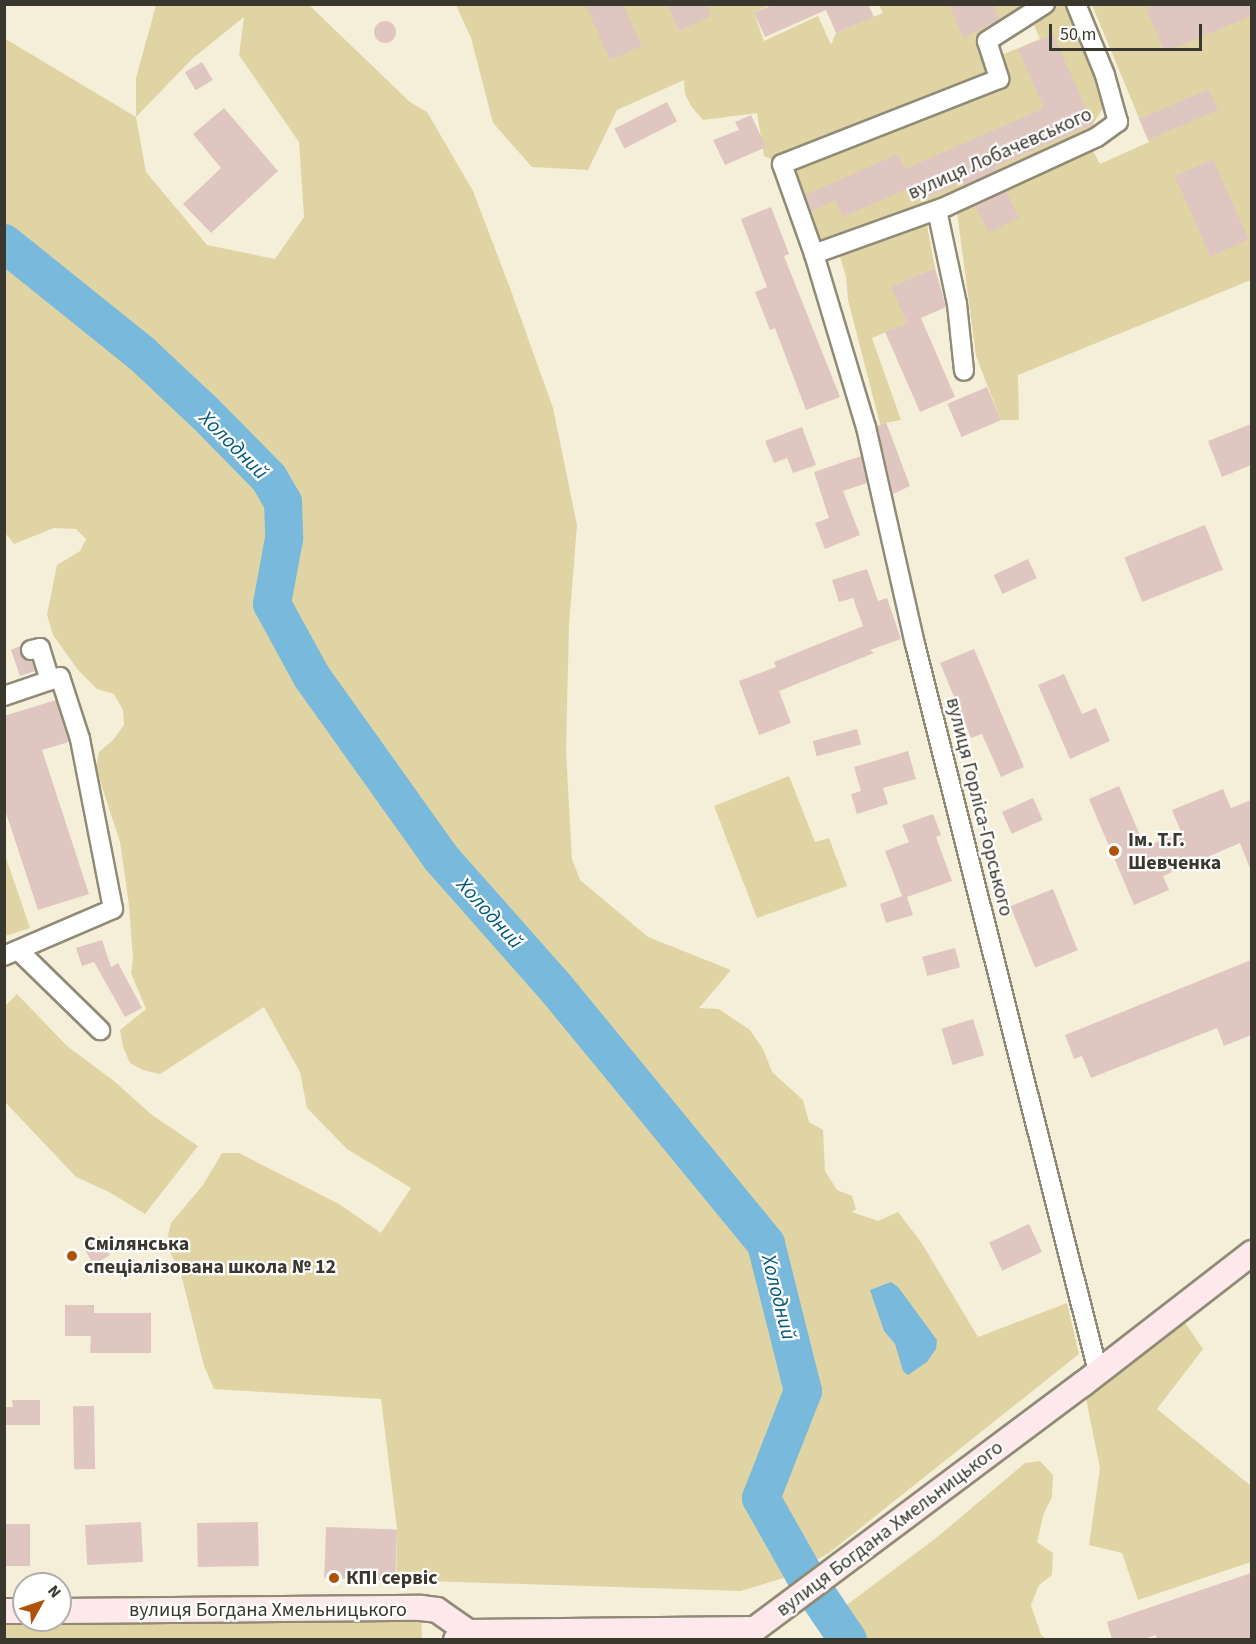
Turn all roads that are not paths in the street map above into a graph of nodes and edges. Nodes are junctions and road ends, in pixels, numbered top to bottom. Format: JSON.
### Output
{"nodes":[{"id":1,"x":1045,"y":4,"type":"edge"},
{"id":2,"x":1076,"y":4,"type":"edge"},
{"id":3,"x":937,"y":210,"type":"junction"},
{"id":4,"x":814,"y":254,"type":"junction"},
{"id":5,"x":964,"y":371,"type":"dead end"},
{"id":6,"x":36,"y":660,"type":"dead end"},
{"id":7,"x":50,"y":681,"type":"junction"},
{"id":8,"x":4,"y":696,"type":"edge"},
{"id":9,"x":11,"y":953,"type":"edge"},
{"id":10,"x":100,"y":1030,"type":"dead end"},
{"id":11,"x":1251,"y":1253,"type":"edge"},
{"id":12,"x":1098,"y":1372,"type":"junction"},
{"id":13,"x":72,"y":1611,"type":"edge"},
{"id":14,"x":756,"y":1634,"type":"edge"},
{"id":15,"x":462,"y":1636,"type":"edge"}],
"edges":[{"from":1,"to":4,"type":"street","name":"вулиця Горліса-Горського"},
{"from":2,"to":3,"type":"street","name":"вулиця Лобачевського"},
{"from":3,"to":4,"type":"street","name":"вулиця Лобачевського"},
{"from":3,"to":5,"type":"street"},
{"from":4,"to":12,"type":"street","name":"вулиця Горліса-Горського"},
{"from":6,"to":7,"type":"street"},
{"from":7,"to":8,"type":"street"},
{"from":7,"to":9,"type":"street"},
{"from":9,"to":10,"type":"street"},
{"from":11,"to":12,"type":"main road","name":"вулиця Богдана Хмельницького"},
{"from":12,"to":14,"type":"main road","name":"вулиця Богдана Хмельницького"},
{"from":13,"to":15,"type":"main road","name":"вулиця Богдана Хмельницького"},
{"from":14,"to":15,"type":"main road","name":"вулиця Богдана Хмельницького"}]}
